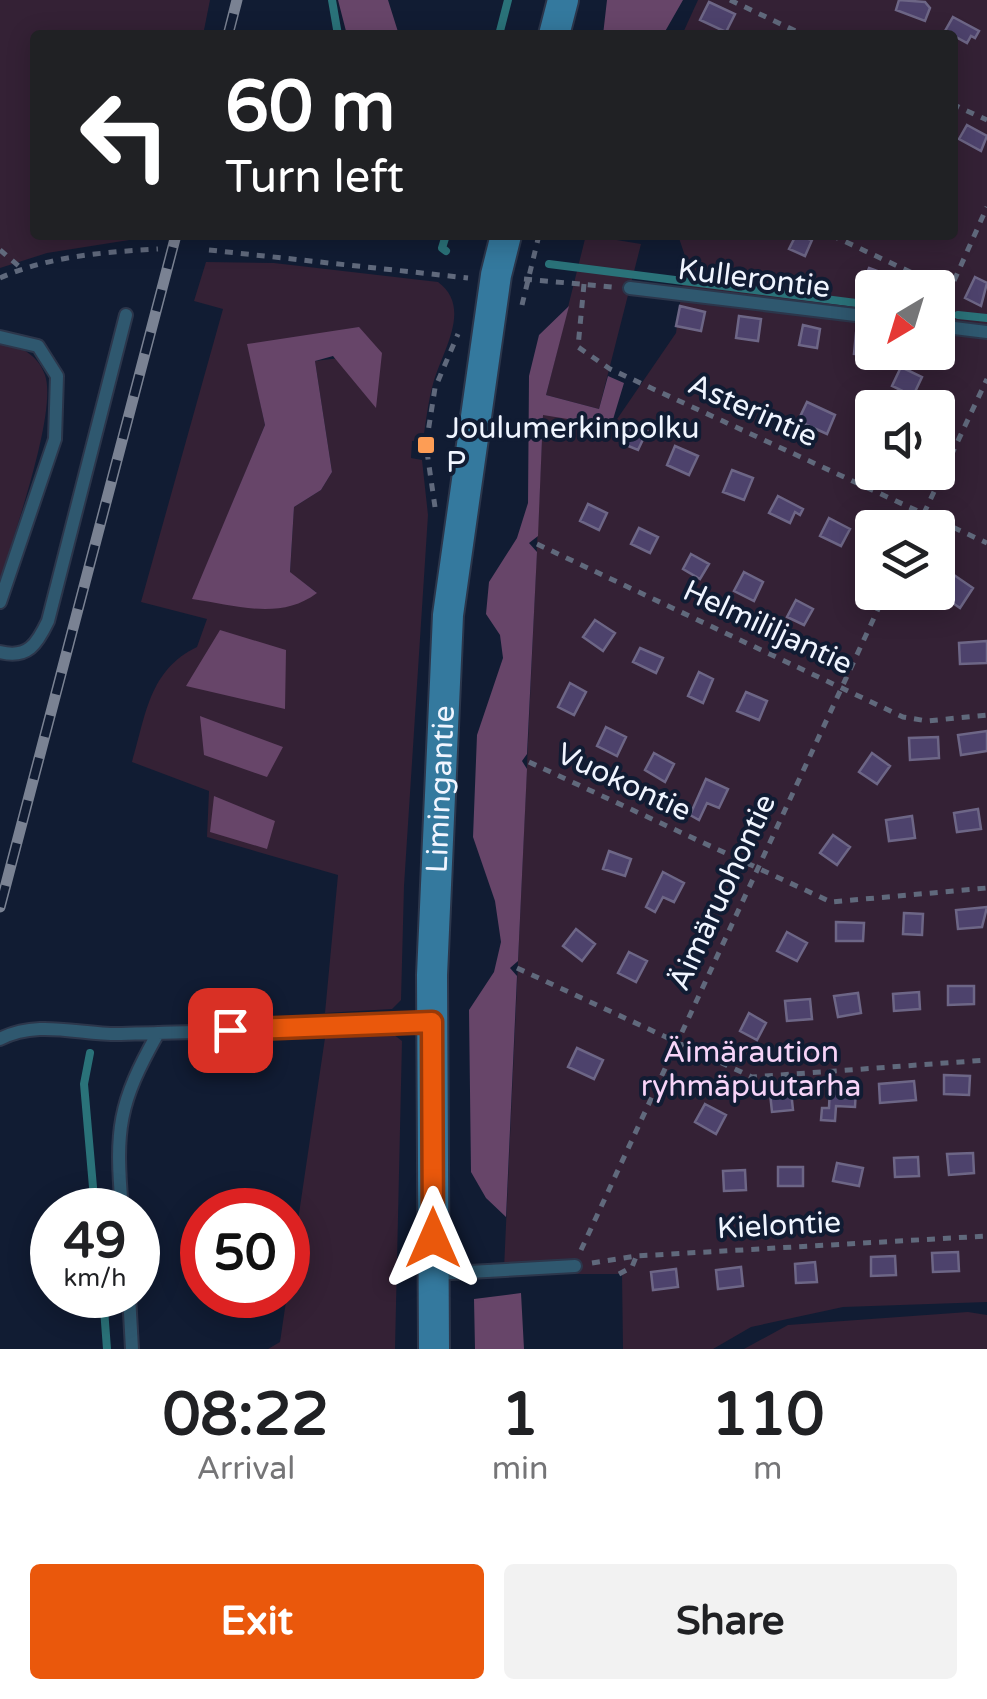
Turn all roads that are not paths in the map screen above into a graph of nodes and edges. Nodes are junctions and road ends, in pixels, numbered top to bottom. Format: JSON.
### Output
{"nodes":[{"id":1,"x":563,"y":0,"type":"edge"},
{"id":2,"x":555,"y":30,"type":"edge"},
{"id":3,"x":505,"y":240,"type":"edge"},
{"id":4,"x":630,"y":288,"type":"road end"},
{"id":5,"x":126,"y":314,"type":"dead end"},
{"id":6,"x":855,"y":315,"type":"edge"},
{"id":7,"x":955,"y":328,"type":"edge"},
{"id":8,"x":987,"y":332,"type":"edge"},
{"id":9,"x":0,"y":338,"type":"edge"},
{"id":10,"x":0,"y":602,"type":"edge"},
{"id":11,"x":0,"y":652,"type":"edge"},
{"id":12,"x":432,"y":1022,"type":"junction"},
{"id":13,"x":158,"y":1032,"type":"junction"},
{"id":14,"x":0,"y":1040,"type":"edge"},
{"id":15,"x":120,"y":1188,"type":"edge"},
{"id":16,"x":575,"y":1266,"type":"road end"},
{"id":17,"x":433,"y":1274,"type":"junction"},
{"id":18,"x":130,"y":1318,"type":"edge"},
{"id":19,"x":132,"y":1349,"type":"edge"},
{"id":20,"x":434,"y":1349,"type":"edge"}],
"edges":[{"from":1,"to":2,"type":"main road"},
{"from":3,"to":12,"type":"main road","name":"Limingantie"},
{"from":4,"to":6,"type":"lane","name":"Kullerontie"},
{"from":5,"to":11,"type":"lane"},
{"from":7,"to":8,"type":"lane"},
{"from":9,"to":10,"type":"lane"},
{"from":12,"to":13,"type":"lane"},
{"from":12,"to":17,"type":"main road","name":"Limingantie"},
{"from":13,"to":14,"type":"lane"},
{"from":13,"to":15,"type":"lane"},
{"from":16,"to":17,"type":"lane"},
{"from":17,"to":20,"type":"main road","name":"Limingantie"},
{"from":18,"to":19,"type":"lane"}]}
